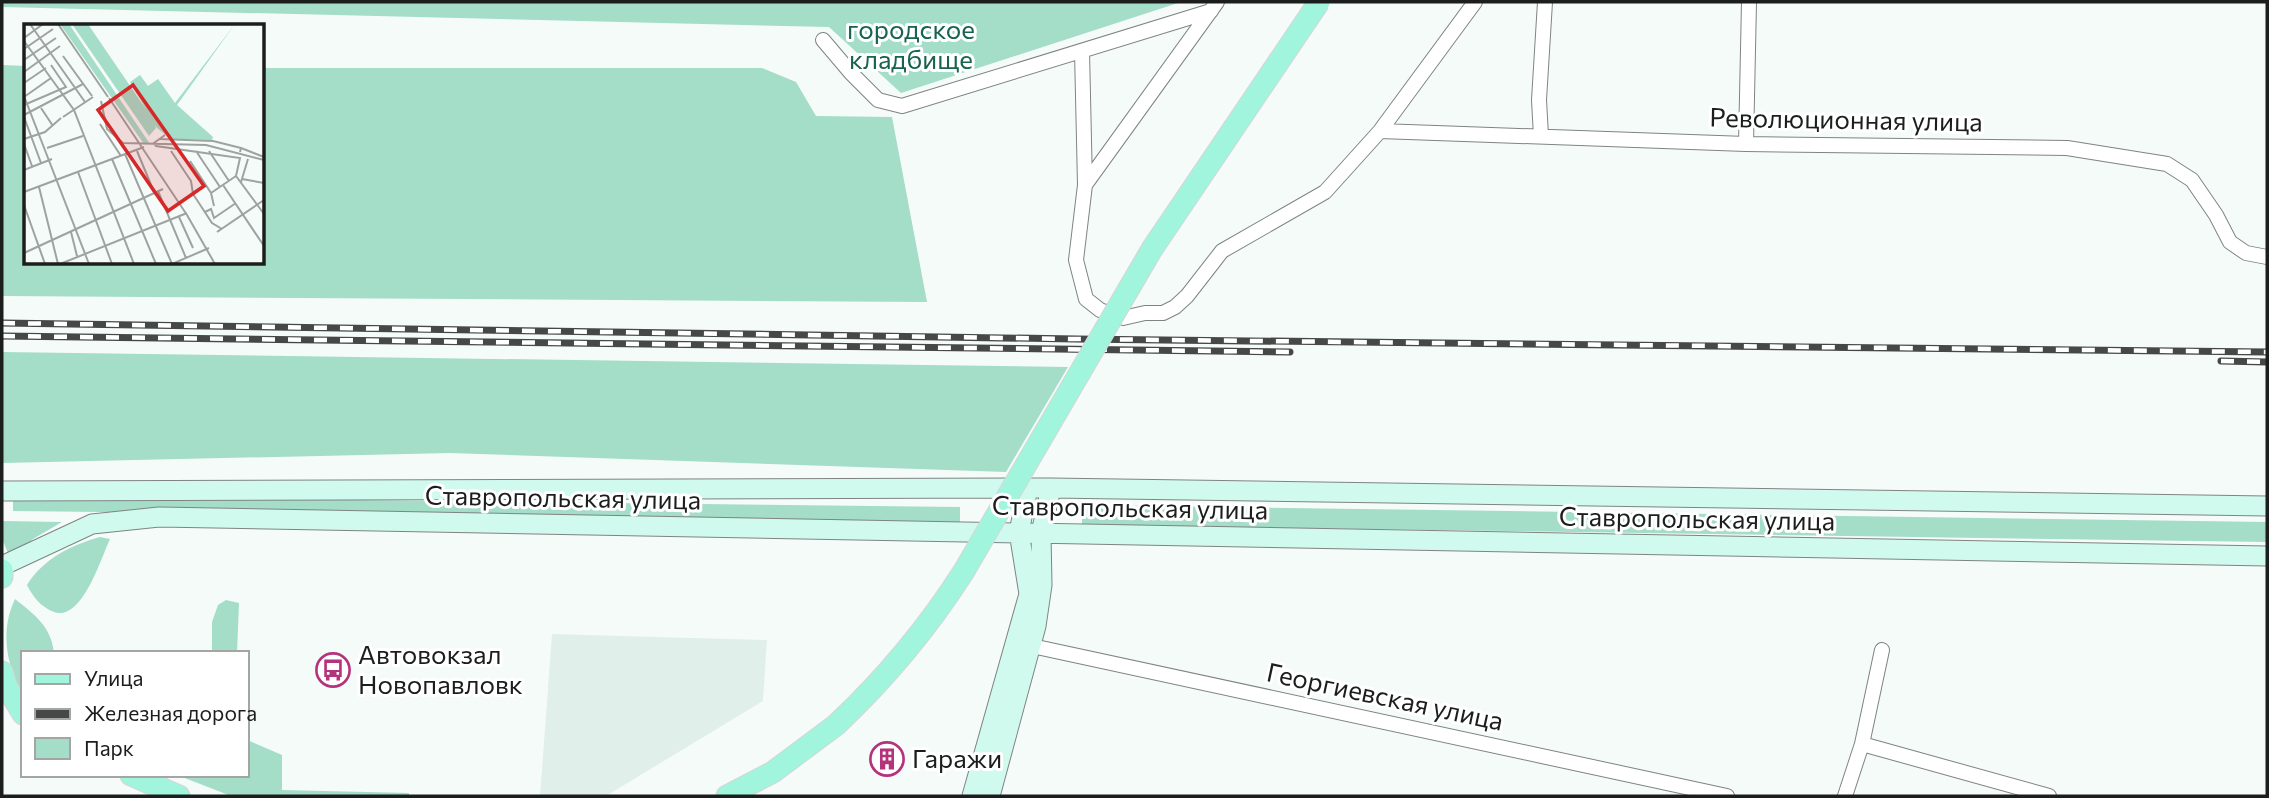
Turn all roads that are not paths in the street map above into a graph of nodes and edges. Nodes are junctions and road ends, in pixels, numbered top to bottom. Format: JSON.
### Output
{"nodes":[{"id":1,"x":1318,"y":2,"type":"edge"},
{"id":2,"x":1475,"y":2,"type":"edge"},
{"id":3,"x":1545,"y":2,"type":"edge"},
{"id":4,"x":1749,"y":2,"type":"edge"},
{"id":5,"x":1214,"y":6,"type":"edge"},
{"id":6,"x":823,"y":40,"type":"dead end"},
{"id":7,"x":1082,"y":51,"type":"junction"},
{"id":8,"x":1380,"y":131,"type":"junction"},
{"id":9,"x":1541,"y":136,"type":"junction"},
{"id":10,"x":1746,"y":144,"type":"junction"},
{"id":11,"x":1085,"y":184,"type":"junction"},
{"id":12,"x":2267,"y":257,"type":"edge"},
{"id":13,"x":1028,"y":488,"type":"junction"},
{"id":14,"x":1051,"y":488,"type":"junction"},
{"id":15,"x":2,"y":491,"type":"edge"},
{"id":16,"x":2267,"y":506,"type":"edge"},
{"id":17,"x":1019,"y":533,"type":"junction"},
{"id":18,"x":1041,"y":533,"type":"junction"},
{"id":19,"x":2267,"y":556,"type":"edge"},
{"id":20,"x":2,"y":568,"type":"edge"},
{"id":21,"x":2,"y":577,"type":"edge"},
{"id":22,"x":1032,"y":646,"type":"junction"},
{"id":23,"x":1882,"y":650,"type":"dead end"},
{"id":24,"x":2,"y":672,"type":"edge"},
{"id":25,"x":2,"y":709,"type":"edge"},
{"id":26,"x":21,"y":711,"type":"edge"},
{"id":27,"x":21,"y":720,"type":"edge"},
{"id":28,"x":1861,"y":744,"type":"junction"},
{"id":29,"x":136,"y":777,"type":"edge"},
{"id":30,"x":179,"y":796,"type":"edge"},
{"id":31,"x":727,"y":796,"type":"edge"},
{"id":32,"x":972,"y":796,"type":"edge"},
{"id":33,"x":989,"y":796,"type":"edge"},
{"id":34,"x":1727,"y":796,"type":"edge"},
{"id":35,"x":1845,"y":796,"type":"edge"},
{"id":36,"x":2049,"y":796,"type":"edge"}],
"edges":[{"from":1,"to":31,"type":"main road","bridge":true},
{"from":2,"to":8,"type":"street"},
{"from":3,"to":9,"type":"street"},
{"from":4,"to":10,"type":"street"},
{"from":5,"to":7,"type":"street"},
{"from":5,"to":11,"type":"street"},
{"from":6,"to":7,"type":"street"},
{"from":7,"to":11,"type":"street"},
{"from":8,"to":9,"type":"street","name":"Революционная улица"},
{"from":8,"to":11,"type":"street"},
{"from":9,"to":10,"type":"street","name":"Революционная улица"},
{"from":10,"to":12,"type":"street","name":"Революционная улица"},
{"from":13,"to":14,"type":"main road","name":"Ставропольская улица"},
{"from":13,"to":15,"type":"main road","name":"Ставропольская улица"},
{"from":13,"to":17,"type":"main road"},
{"from":14,"to":16,"type":"main road","name":"Ставропольская улица"},
{"from":14,"to":18,"type":"main road"},
{"from":17,"to":18,"type":"main road","name":"Ставропольская улица"},
{"from":17,"to":20,"type":"main road","name":"Ставропольская улица"},
{"from":17,"to":32,"type":"main road"},
{"from":18,"to":19,"type":"main road","name":"Ставропольская улица"},
{"from":18,"to":22,"type":"main road"},
{"from":20,"to":21,"type":"main road"},
{"from":22,"to":33,"type":"main road"},
{"from":22,"to":34,"type":"street","name":"Георгиевская улица"},
{"from":23,"to":28,"type":"street"},
{"from":24,"to":26,"type":"main road"},
{"from":25,"to":27,"type":"main road"},
{"from":28,"to":35,"type":"street"},
{"from":28,"to":36,"type":"street"},
{"from":29,"to":30,"type":"main road"}]}
